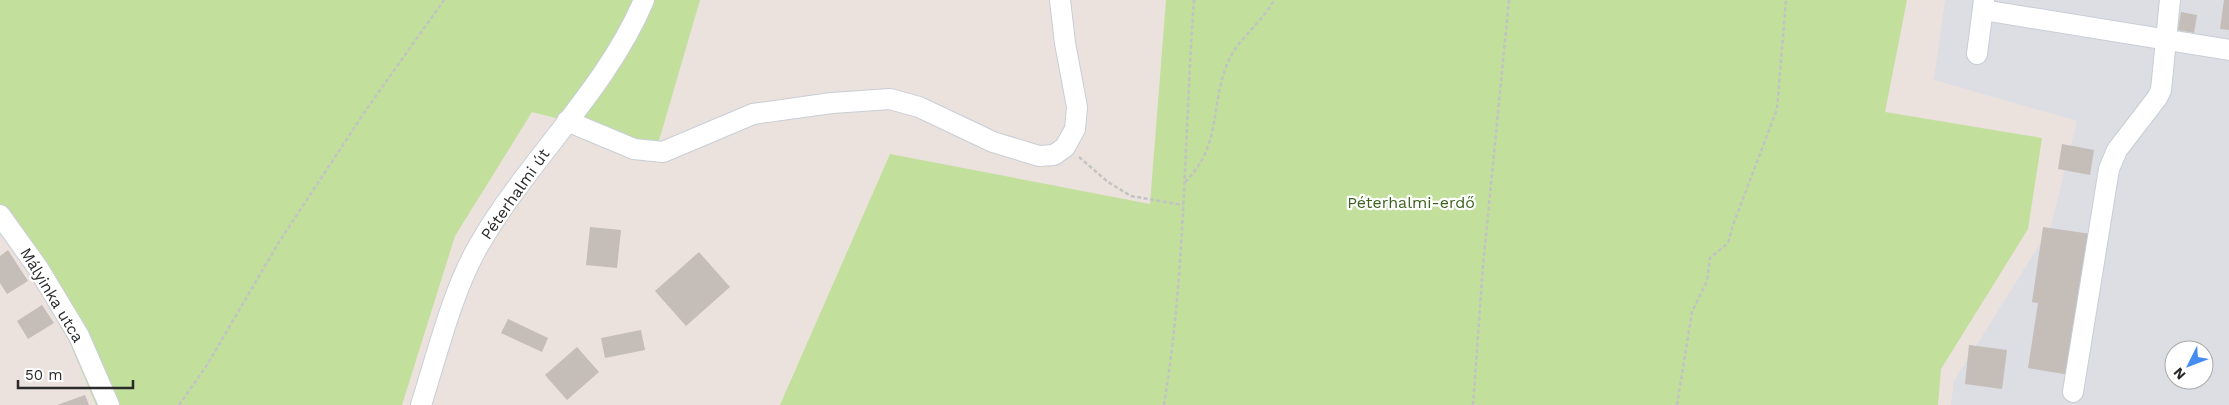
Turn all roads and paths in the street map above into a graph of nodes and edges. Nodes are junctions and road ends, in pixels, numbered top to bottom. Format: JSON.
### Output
{"nodes":[{"id":1,"x":444,"y":0,"type":"edge"},
{"id":2,"x":644,"y":0,"type":"edge"},
{"id":3,"x":1060,"y":0,"type":"edge"},
{"id":4,"x":1194,"y":0,"type":"edge"},
{"id":5,"x":1274,"y":0,"type":"edge"},
{"id":6,"x":1508,"y":0,"type":"edge"},
{"id":7,"x":1786,"y":0,"type":"edge"},
{"id":8,"x":2170,"y":0,"type":"edge"},
{"id":9,"x":1983,"y":5,"type":"edge"},
{"id":10,"x":2166,"y":40,"type":"junction"},
{"id":11,"x":2229,"y":50,"type":"edge"},
{"id":12,"x":1977,"y":54,"type":"dead end"},
{"id":13,"x":567,"y":121,"type":"junction"},
{"id":14,"x":1066,"y":147,"type":"junction"},
{"id":15,"x":1184,"y":183,"type":"junction"},
{"id":16,"x":1183,"y":205,"type":"junction"},
{"id":17,"x":0,"y":215,"type":"edge"},
{"id":18,"x":2073,"y":392,"type":"dead end"},
{"id":19,"x":110,"y":405,"type":"edge"},
{"id":20,"x":179,"y":405,"type":"edge"},
{"id":21,"x":421,"y":405,"type":"edge"},
{"id":22,"x":1164,"y":405,"type":"edge"},
{"id":23,"x":1473,"y":405,"type":"edge"},
{"id":24,"x":1677,"y":405,"type":"edge"}],
"edges":[{"from":1,"to":20,"type":"path"},
{"from":2,"to":13,"type":"street","name":"Péterhalmi út"},
{"from":3,"to":14,"type":"street"},
{"from":4,"to":15,"type":"path"},
{"from":5,"to":15,"type":"path"},
{"from":6,"to":23,"type":"path"},
{"from":7,"to":24,"type":"path"},
{"from":8,"to":10,"type":"street"},
{"from":9,"to":10,"type":"street"},
{"from":9,"to":12,"type":"street"},
{"from":10,"to":11,"type":"street"},
{"from":10,"to":18,"type":"street"},
{"from":13,"to":14,"type":"street"},
{"from":13,"to":21,"type":"street","name":"Péterhalmi út"},
{"from":14,"to":16,"type":"path"},
{"from":15,"to":16,"type":"path"},
{"from":16,"to":22,"type":"path"},
{"from":17,"to":19,"type":"street","name":"Mályinka utca"}]}
